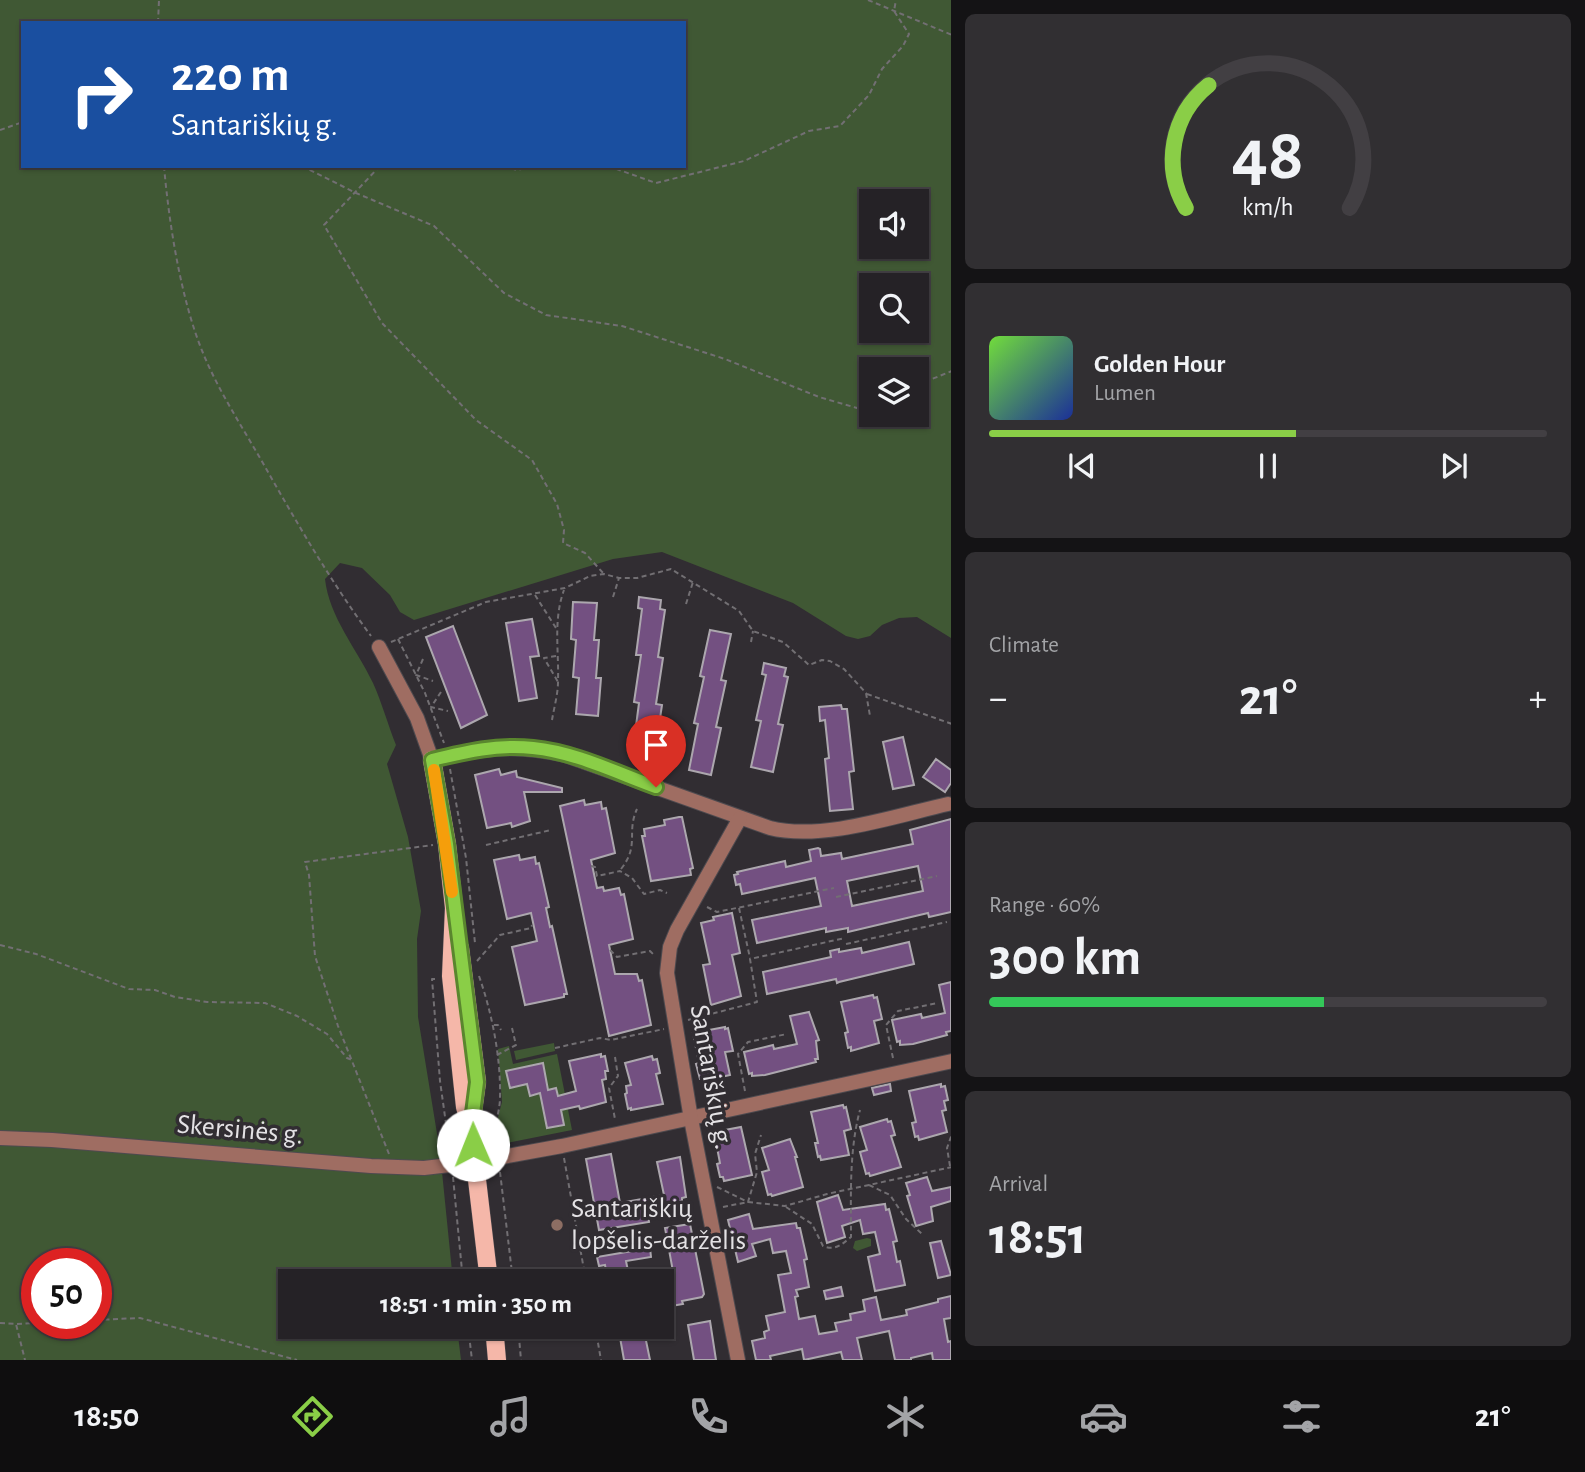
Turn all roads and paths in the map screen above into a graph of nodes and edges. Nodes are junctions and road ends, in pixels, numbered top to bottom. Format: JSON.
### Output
{"nodes":[{"id":1,"x":159,"y":0,"type":"edge"},
{"id":2,"x":868,"y":0,"type":"edge"},
{"id":3,"x":896,"y":0,"type":"edge"},
{"id":4,"x":894,"y":11,"type":"junction"},
{"id":5,"x":158,"y":21,"type":"edge"},
{"id":6,"x":951,"y":35,"type":"edge"},
{"id":7,"x":21,"y":123,"type":"edge"},
{"id":8,"x":0,"y":130,"type":"edge"},
{"id":9,"x":164,"y":168,"type":"edge"},
{"id":10,"x":306,"y":168,"type":"edge"},
{"id":11,"x":378,"y":168,"type":"edge"},
{"id":12,"x":614,"y":168,"type":"edge"},
{"id":13,"x":356,"y":193,"type":"junction"},
{"id":14,"x":951,"y":372,"type":"edge"},
{"id":15,"x":929,"y":380,"type":"edge"},
{"id":16,"x":859,"y":407,"type":"edge"},
{"id":17,"x":604,"y":574,"type":"junction"},
{"id":18,"x":619,"y":578,"type":"junction"},
{"id":19,"x":693,"y":582,"type":"junction"},
{"id":20,"x":565,"y":588,"type":"junction"},
{"id":21,"x":534,"y":594,"type":"junction"},
{"id":22,"x":613,"y":597,"type":"dead end"},
{"id":23,"x":686,"y":604,"type":"dead end"},
{"id":24,"x":557,"y":628,"type":"junction"},
{"id":25,"x":753,"y":631,"type":"junction"},
{"id":26,"x":751,"y":642,"type":"dead end"},
{"id":27,"x":379,"y":647,"type":"junction"},
{"id":28,"x":556,"y":656,"type":"junction"},
{"id":29,"x":423,"y":659,"type":"dead end"},
{"id":30,"x":809,"y":665,"type":"junction"},
{"id":31,"x":808,"y":673,"type":"dead end"},
{"id":32,"x":433,"y":681,"type":"dead end"},
{"id":33,"x":558,"y":683,"type":"junction"},
{"id":34,"x":441,"y":692,"type":"dead end"},
{"id":35,"x":866,"y":693,"type":"junction"},
{"id":36,"x":448,"y":711,"type":"dead end"},
{"id":37,"x":870,"y":716,"type":"dead end"},
{"id":38,"x":552,"y":720,"type":"dead end"},
{"id":39,"x":951,"y":724,"type":"edge"},
{"id":40,"x":432,"y":760,"type":"junction"},
{"id":41,"x":948,"y":804,"type":"dead end"},
{"id":42,"x":637,"y":809,"type":"dead end"},
{"id":43,"x":740,"y":818,"type":"junction"},
{"id":44,"x":551,"y":830,"type":"dead end"},
{"id":45,"x":447,"y":844,"type":"junction"},
{"id":46,"x":486,"y":845,"type":"dead end"},
{"id":47,"x":592,"y":866,"type":"dead end"},
{"id":48,"x":620,"y":871,"type":"junction"},
{"id":49,"x":937,"y":876,"type":"dead end"},
{"id":50,"x":834,"y":888,"type":"dead end"},
{"id":51,"x":667,"y":893,"type":"dead end"},
{"id":52,"x":836,"y":897,"type":"dead end"},
{"id":53,"x":693,"y":901,"type":"junction"},
{"id":54,"x":739,"y":907,"type":"junction"},
{"id":55,"x":947,"y":922,"type":"dead end"},
{"id":56,"x":532,"y":925,"type":"dead end"},
{"id":57,"x":845,"y":939,"type":"dead end"},
{"id":58,"x":846,"y":944,"type":"dead end"},
{"id":59,"x":0,"y":945,"type":"edge"},
{"id":60,"x":610,"y":950,"type":"dead end"},
{"id":61,"x":654,"y":955,"type":"dead end"},
{"id":62,"x":750,"y":959,"type":"junction"},
{"id":63,"x":476,"y":961,"type":"dead end"},
{"id":64,"x":477,"y":972,"type":"dead end"},
{"id":65,"x":938,"y":1003,"type":"dead end"},
{"id":66,"x":493,"y":1025,"type":"junction"},
{"id":67,"x":675,"y":1027,"type":"junction"},
{"id":68,"x":512,"y":1028,"type":"dead end"},
{"id":69,"x":501,"y":1030,"type":"dead end"},
{"id":70,"x":787,"y":1034,"type":"dead end"},
{"id":71,"x":555,"y":1048,"type":"dead end"},
{"id":72,"x":496,"y":1056,"type":"junction"},
{"id":73,"x":615,"y":1057,"type":"dead end"},
{"id":74,"x":352,"y":1061,"type":"junction"},
{"id":75,"x":951,"y":1062,"type":"edge"},
{"id":76,"x":896,"y":1073,"type":"junction"},
{"id":77,"x":748,"y":1106,"type":"junction"},
{"id":78,"x":951,"y":1110,"type":"edge"},
{"id":79,"x":860,"y":1111,"type":"dead end"},
{"id":80,"x":691,"y":1119,"type":"junction"},
{"id":81,"x":951,"y":1120,"type":"edge"},
{"id":82,"x":618,"y":1134,"type":"junction"},
{"id":83,"x":761,"y":1135,"type":"dead end"},
{"id":84,"x":951,"y":1135,"type":"edge"},
{"id":85,"x":0,"y":1138,"type":"edge"},
{"id":86,"x":562,"y":1146,"type":"junction"},
{"id":87,"x":497,"y":1150,"type":"dead end"},
{"id":88,"x":392,"y":1161,"type":"dead end"},
{"id":89,"x":475,"y":1162,"type":"junction"},
{"id":90,"x":499,"y":1164,"type":"dead end"},
{"id":91,"x":452,"y":1166,"type":"junction"},
{"id":92,"x":951,"y":1167,"type":"edge"},
{"id":93,"x":703,"y":1182,"type":"junction"},
{"id":94,"x":868,"y":1185,"type":"junction"},
{"id":95,"x":853,"y":1188,"type":"junction"},
{"id":96,"x":748,"y":1202,"type":"junction"},
{"id":97,"x":785,"y":1206,"type":"junction"},
{"id":98,"x":709,"y":1210,"type":"junction"},
{"id":99,"x":922,"y":1234,"type":"dead end"},
{"id":100,"x":508,"y":1242,"type":"junction"},
{"id":101,"x":500,"y":1243,"type":"dead end"},
{"id":102,"x":462,"y":1269,"type":"edge"},
{"id":103,"x":494,"y":1269,"type":"edge"},
{"id":104,"x":511,"y":1269,"type":"edge"},
{"id":105,"x":584,"y":1269,"type":"edge"},
{"id":106,"x":112,"y":1319,"type":"edge"},
{"id":107,"x":0,"y":1323,"type":"edge"},
{"id":108,"x":16,"y":1324,"type":"junction"},
{"id":109,"x":21,"y":1324,"type":"edge"},
{"id":110,"x":470,"y":1339,"type":"edge"},
{"id":111,"x":496,"y":1339,"type":"edge"},
{"id":112,"x":519,"y":1339,"type":"edge"},
{"id":113,"x":597,"y":1339,"type":"edge"},
{"id":114,"x":25,"y":1360,"type":"edge"},
{"id":115,"x":298,"y":1360,"type":"edge"},
{"id":116,"x":472,"y":1360,"type":"edge"},
{"id":117,"x":498,"y":1360,"type":"edge"},
{"id":118,"x":521,"y":1360,"type":"edge"},
{"id":119,"x":601,"y":1360,"type":"edge"},
{"id":120,"x":737,"y":1360,"type":"edge"}],
"edges":[{"from":1,"to":5,"type":"path"},
{"from":2,"to":4,"type":"path"},
{"from":3,"to":4,"type":"path"},
{"from":4,"to":6,"type":"path"},
{"from":4,"to":12,"type":"path"},
{"from":7,"to":8,"type":"path"},
{"from":9,"to":27,"type":"path"},
{"from":10,"to":13,"type":"path"},
{"from":11,"to":13,"type":"path"},
{"from":13,"to":16,"type":"path"},
{"from":13,"to":17,"type":"path"},
{"from":14,"to":15,"type":"path"},
{"from":17,"to":18,"type":"path"},
{"from":17,"to":20,"type":"path"},
{"from":18,"to":19,"type":"path"},
{"from":18,"to":22,"type":"path"},
{"from":19,"to":23,"type":"path"},
{"from":19,"to":25,"type":"path"},
{"from":20,"to":21,"type":"path"},
{"from":20,"to":24,"type":"path"},
{"from":21,"to":24,"type":"path"},
{"from":21,"to":27,"type":"path"},
{"from":24,"to":28,"type":"path"},
{"from":25,"to":26,"type":"path"},
{"from":25,"to":30,"type":"path"},
{"from":27,"to":40,"type":"street"},
{"from":28,"to":33,"type":"path"},
{"from":28,"to":33,"type":"path"},
{"from":29,"to":32,"type":"path"},
{"from":30,"to":31,"type":"path"},
{"from":30,"to":35,"type":"path"},
{"from":33,"to":38,"type":"path"},
{"from":34,"to":36,"type":"path"},
{"from":35,"to":37,"type":"path"},
{"from":35,"to":39,"type":"path"},
{"from":40,"to":43,"type":"street"},
{"from":40,"to":45,"type":"main road"},
{"from":41,"to":43,"type":"street"},
{"from":42,"to":48,"type":"path"},
{"from":43,"to":53,"type":"street","name":"Santariškių g."},
{"from":44,"to":46,"type":"path"},
{"from":45,"to":74,"type":"path"},
{"from":45,"to":89,"type":"main road"},
{"from":47,"to":48,"type":"path"},
{"from":48,"to":51,"type":"path"},
{"from":49,"to":52,"type":"path"},
{"from":50,"to":54,"type":"path"},
{"from":53,"to":54,"type":"path"},
{"from":53,"to":67,"type":"street","name":"Santariškių g."},
{"from":54,"to":62,"type":"path"},
{"from":55,"to":58,"type":"path"},
{"from":56,"to":63,"type":"path"},
{"from":57,"to":62,"type":"path"},
{"from":59,"to":74,"type":"path"},
{"from":60,"to":61,"type":"path"},
{"from":62,"to":67,"type":"path"},
{"from":64,"to":66,"type":"path"},
{"from":65,"to":76,"type":"path"},
{"from":66,"to":69,"type":"path"},
{"from":66,"to":72,"type":"path"},
{"from":67,"to":71,"type":"path"},
{"from":67,"to":80,"type":"street","name":"Santariškių g."},
{"from":68,"to":72,"type":"path"},
{"from":70,"to":77,"type":"path"},
{"from":72,"to":87,"type":"path"},
{"from":73,"to":82,"type":"path"},
{"from":74,"to":88,"type":"path"},
{"from":75,"to":76,"type":"street","name":"Skersinės g."},
{"from":76,"to":77,"type":"street","name":"Skersinės g."},
{"from":77,"to":80,"type":"street","name":"Skersinės g."},
{"from":78,"to":81,"type":"path"},
{"from":79,"to":95,"type":"path"},
{"from":80,"to":82,"type":"street","name":"Skersinės g."},
{"from":80,"to":93,"type":"street","name":"Santariškių g."},
{"from":82,"to":86,"type":"street","name":"Skersinės g."},
{"from":83,"to":96,"type":"path"},
{"from":84,"to":92,"type":"path"},
{"from":85,"to":91,"type":"street","name":"Skersinės g."},
{"from":86,"to":89,"type":"street","name":"Skersinės g."},
{"from":86,"to":105,"type":"path"},
{"from":89,"to":91,"type":"street","name":"Skersinės g."},
{"from":89,"to":103,"type":"main road"},
{"from":90,"to":100,"type":"path"},
{"from":91,"to":102,"type":"path"},
{"from":92,"to":94,"type":"path"},
{"from":93,"to":96,"type":"path"},
{"from":93,"to":98,"type":"street","name":"Santariškių g."},
{"from":94,"to":95,"type":"path"},
{"from":94,"to":99,"type":"path"},
{"from":95,"to":97,"type":"path"},
{"from":95,"to":97,"type":"path"},
{"from":96,"to":97,"type":"path"},
{"from":96,"to":98,"type":"path"},
{"from":98,"to":120,"type":"street","name":"Santariškių g."},
{"from":100,"to":101,"type":"path"},
{"from":100,"to":104,"type":"path"},
{"from":106,"to":115,"type":"path"},
{"from":107,"to":108,"type":"path"},
{"from":108,"to":109,"type":"path"},
{"from":108,"to":114,"type":"path"},
{"from":110,"to":116,"type":"path"},
{"from":111,"to":117,"type":"main road"},
{"from":112,"to":118,"type":"path"},
{"from":113,"to":119,"type":"path"}]}
